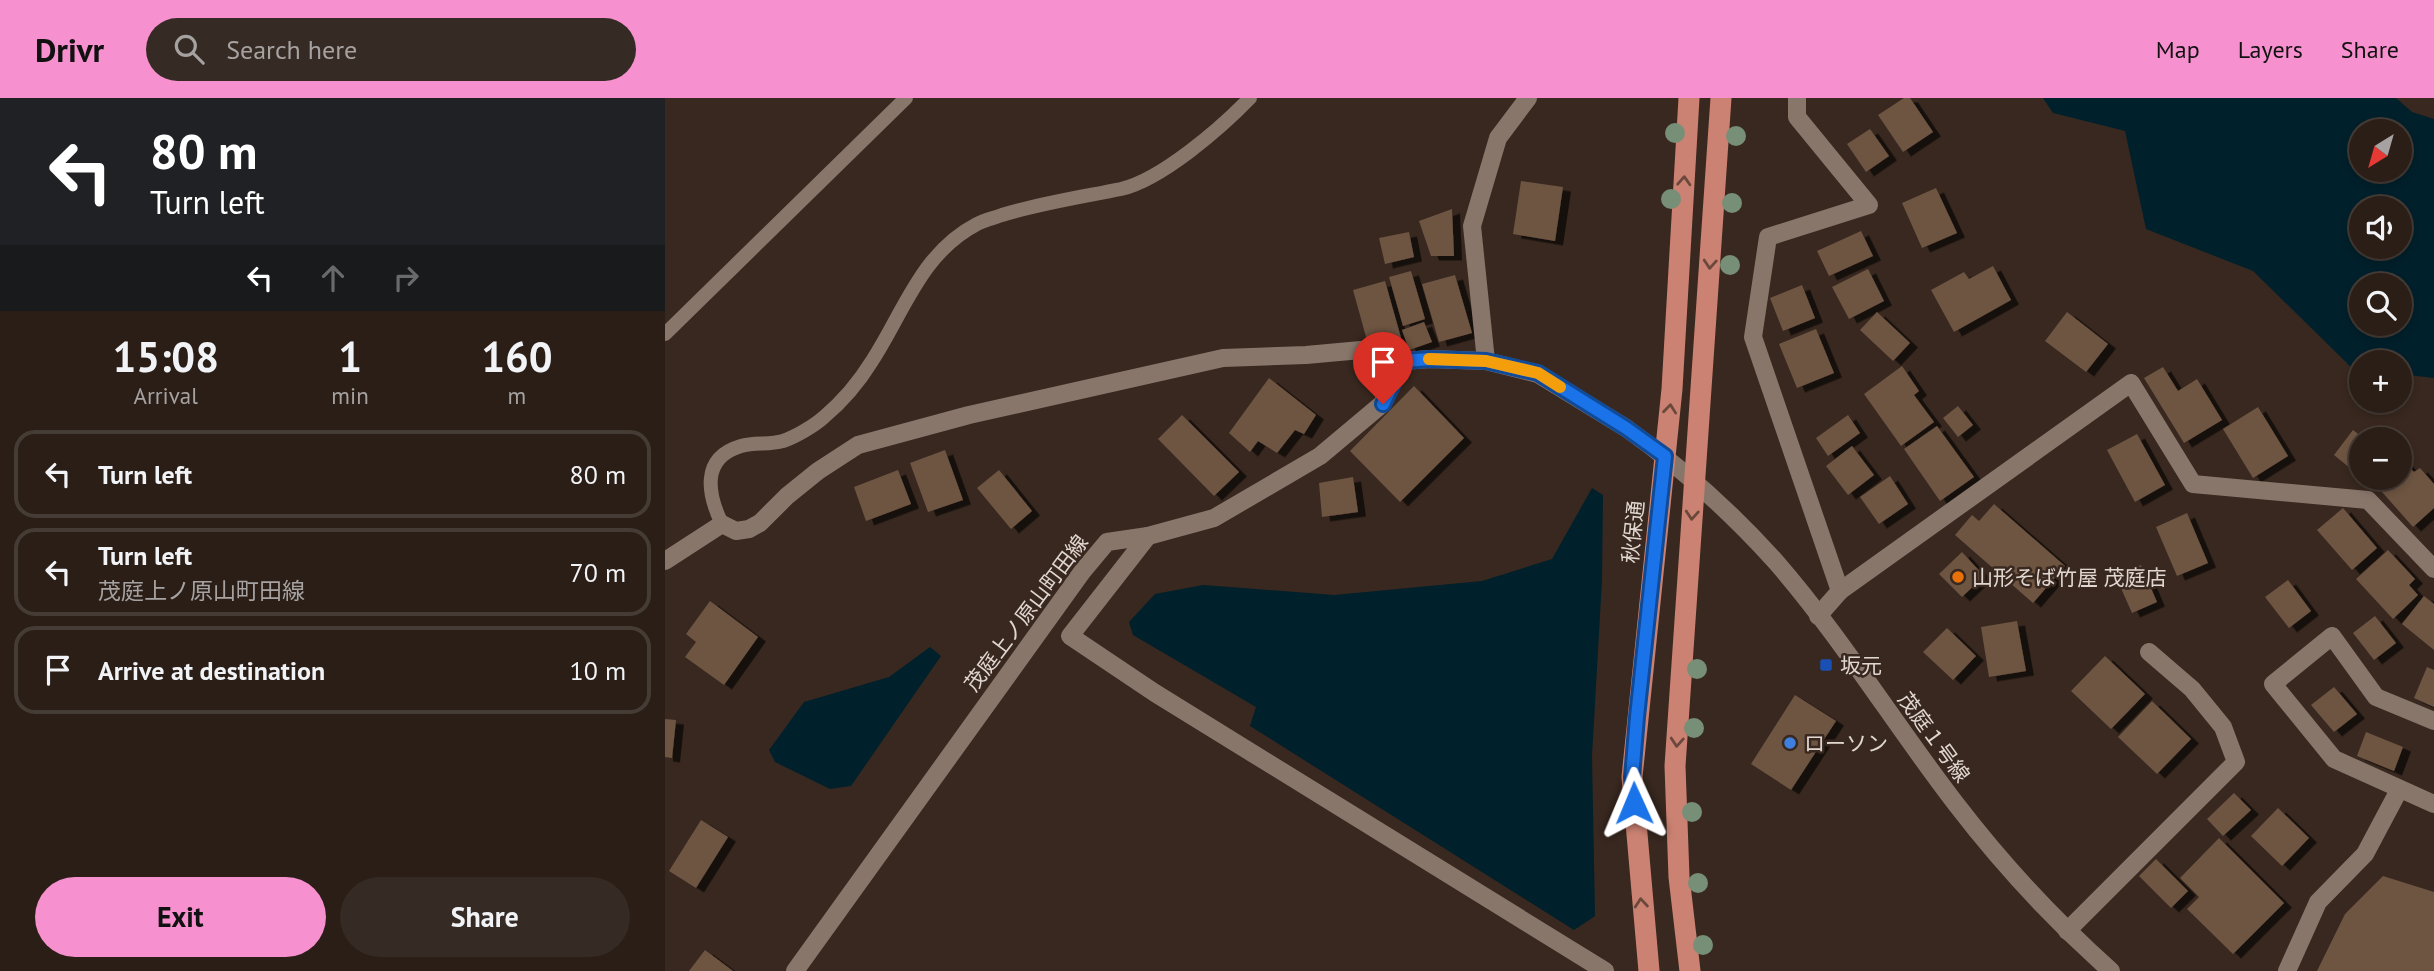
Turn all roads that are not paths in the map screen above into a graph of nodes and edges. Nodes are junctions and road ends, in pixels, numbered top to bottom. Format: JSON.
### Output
{"nodes":[{"id":1,"x":906,"y":98,"type":"edge"},
{"id":2,"x":1250,"y":98,"type":"edge"},
{"id":3,"x":1528,"y":98,"type":"edge"},
{"id":4,"x":1689,"y":98,"type":"edge"},
{"id":5,"x":1721,"y":98,"type":"edge"},
{"id":6,"x":1797,"y":98,"type":"edge"},
{"id":7,"x":665,"y":334,"type":"edge"},
{"id":8,"x":1404,"y":361,"type":"junction"},
{"id":9,"x":1486,"y":361,"type":"junction"},
{"id":10,"x":1665,"y":456,"type":"junction"},
{"id":11,"x":1695,"y":482,"type":"junction"},
{"id":12,"x":722,"y":524,"type":"junction"},
{"id":13,"x":1148,"y":536,"type":"junction"},
{"id":14,"x":665,"y":561,"type":"edge"},
{"id":15,"x":2434,"y":569,"type":"edge"},
{"id":16,"x":1840,"y":592,"type":"junction"},
{"id":17,"x":1818,"y":616,"type":"junction"},
{"id":18,"x":2149,"y":652,"type":"dead end"},
{"id":19,"x":2434,"y":721,"type":"edge"},
{"id":20,"x":2399,"y":790,"type":"junction"},
{"id":21,"x":2434,"y":804,"type":"edge"},
{"id":22,"x":2067,"y":931,"type":"junction"},
{"id":23,"x":795,"y":971,"type":"edge"},
{"id":24,"x":1605,"y":971,"type":"edge"},
{"id":25,"x":1649,"y":971,"type":"edge"},
{"id":26,"x":1691,"y":971,"type":"edge"},
{"id":27,"x":2111,"y":971,"type":"edge"},
{"id":28,"x":2287,"y":971,"type":"edge"}],
"edges":[{"from":1,"to":7,"type":"lane"},
{"from":2,"to":12,"type":"lane"},
{"from":3,"to":9,"type":"street"},
{"from":10,"to":4,"type":"highway","name":"秋保通","one_way":true},
{"from":5,"to":11,"type":"highway","one_way":true},
{"from":6,"to":16,"type":"street"},
{"from":8,"to":9,"type":"street","name":"茂庭１号線"},
{"from":8,"to":12,"type":"street","name":"茂庭１号線"},
{"from":8,"to":13,"type":"street","name":"茂庭上ノ原山町田線"},
{"from":9,"to":10,"type":"street","name":"茂庭１号線"},
{"from":10,"to":11,"type":"street","name":"茂庭１号線"},
{"from":25,"to":10,"type":"highway","name":"秋保通","one_way":true},
{"from":11,"to":17,"type":"street","name":"茂庭１号線"},
{"from":11,"to":26,"type":"highway","one_way":true},
{"from":12,"to":14,"type":"street"},
{"from":13,"to":23,"type":"street","name":"茂庭上ノ原山町田線"},
{"from":13,"to":24,"type":"street"},
{"from":15,"to":16,"type":"street"},
{"from":16,"to":17,"type":"street"},
{"from":17,"to":22,"type":"street","name":"茂庭１号線"},
{"from":18,"to":22,"type":"street"},
{"from":19,"to":20,"type":"street"},
{"from":20,"to":21,"type":"street"},
{"from":20,"to":28,"type":"street"},
{"from":22,"to":27,"type":"street","name":"茂庭１号線"}]}
